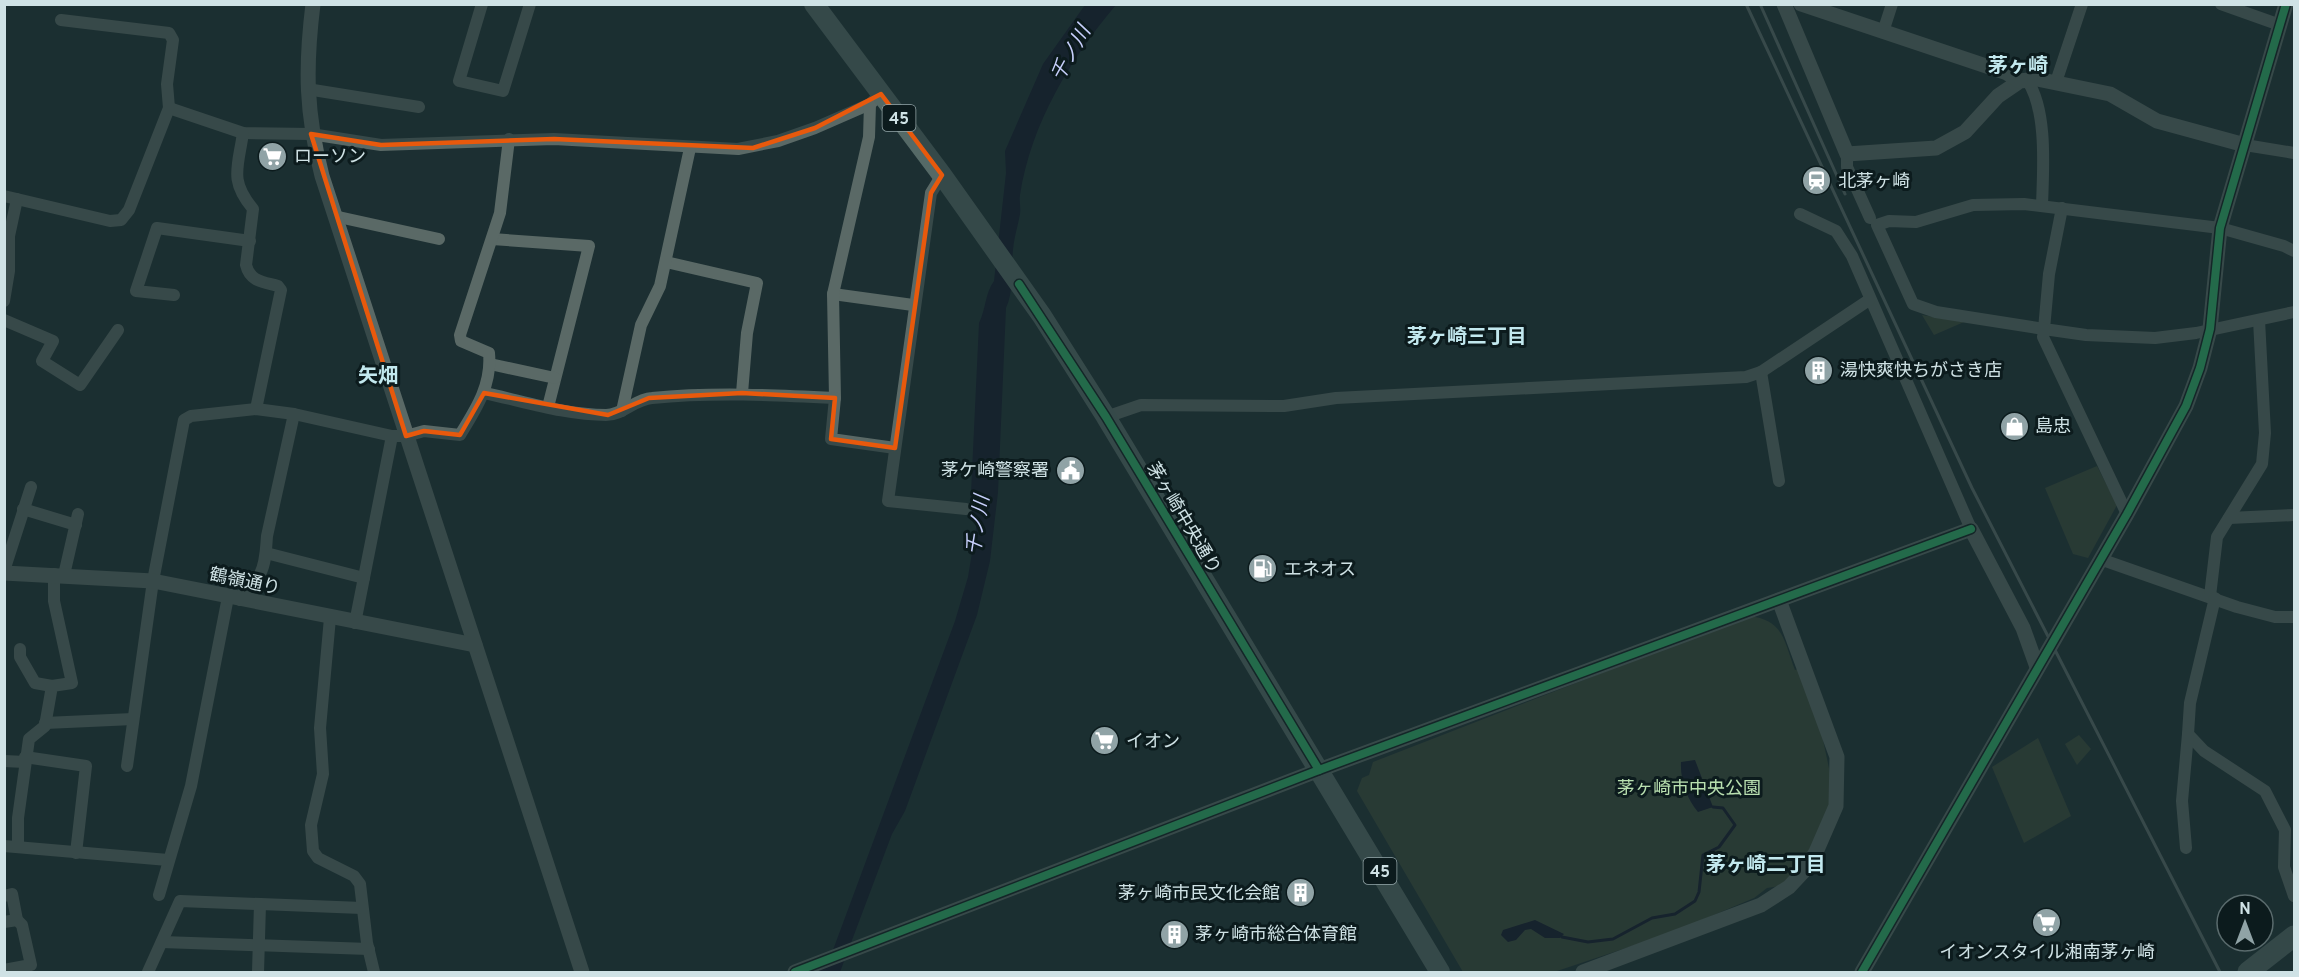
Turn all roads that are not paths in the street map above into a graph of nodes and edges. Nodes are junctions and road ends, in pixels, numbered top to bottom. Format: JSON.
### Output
{"nodes":[{"id":1,"x":314,"y":4,"type":"edge"},
{"id":2,"x":482,"y":4,"type":"edge"},
{"id":3,"x":530,"y":4,"type":"edge"},
{"id":4,"x":814,"y":4,"type":"edge"},
{"id":5,"x":1784,"y":4,"type":"edge"},
{"id":6,"x":1801,"y":4,"type":"edge"},
{"id":7,"x":1892,"y":4,"type":"edge"},
{"id":8,"x":2082,"y":4,"type":"edge"},
{"id":9,"x":2221,"y":4,"type":"edge"},
{"id":10,"x":2286,"y":4,"type":"edge"},
{"id":11,"x":61,"y":20,"type":"dead end"},
{"id":12,"x":2280,"y":25,"type":"junction"},
{"id":13,"x":1883,"y":32,"type":"junction"},
{"id":14,"x":2024,"y":81,"type":"junction"},
{"id":15,"x":2056,"y":82,"type":"junction"},
{"id":16,"x":307,"y":89,"type":"junction"},
{"id":17,"x":875,"y":99,"type":"junction"},
{"id":18,"x":419,"y":107,"type":"dead end"},
{"id":19,"x":169,"y":108,"type":"junction"},
{"id":20,"x":243,"y":133,"type":"junction"},
{"id":21,"x":311,"y":134,"type":"junction"},
{"id":22,"x":509,"y":139,"type":"junction"},
{"id":23,"x":2245,"y":145,"type":"junction"},
{"id":24,"x":690,"y":148,"type":"junction"},
{"id":25,"x":2295,"y":153,"type":"edge"},
{"id":26,"x":1848,"y":154,"type":"junction"},
{"id":27,"x":942,"y":175,"type":"junction"},
{"id":28,"x":11,"y":197,"type":"edge"},
{"id":29,"x":2042,"y":206,"type":"junction"},
{"id":30,"x":2062,"y":208,"type":"junction"},
{"id":31,"x":1800,"y":214,"type":"dead end"},
{"id":32,"x":334,"y":216,"type":"junction"},
{"id":33,"x":1870,"y":218,"type":"dead end"},
{"id":34,"x":2220,"y":228,"type":"junction"},
{"id":35,"x":439,"y":238,"type":"dead end"},
{"id":36,"x":492,"y":239,"type":"junction"},
{"id":37,"x":250,"y":241,"type":"junction"},
{"id":38,"x":2295,"y":251,"type":"edge"},
{"id":39,"x":666,"y":262,"type":"junction"},
{"id":40,"x":833,"y":294,"type":"junction"},
{"id":41,"x":174,"y":295,"type":"dead end"},
{"id":42,"x":1869,"y":300,"type":"junction"},
{"id":43,"x":4,"y":301,"type":"edge"},
{"id":44,"x":913,"y":305,"type":"junction"},
{"id":45,"x":2295,"y":312,"type":"edge"},
{"id":46,"x":4,"y":320,"type":"edge"},
{"id":47,"x":2259,"y":320,"type":"junction"},
{"id":48,"x":2044,"y":329,"type":"junction"},
{"id":49,"x":2210,"y":329,"type":"junction"},
{"id":50,"x":118,"y":330,"type":"dead end"},
{"id":51,"x":490,"y":364,"type":"junction"},
{"id":52,"x":1761,"y":372,"type":"junction"},
{"id":53,"x":555,"y":378,"type":"junction"},
{"id":54,"x":484,"y":393,"type":"junction"},
{"id":55,"x":742,"y":393,"type":"junction"},
{"id":56,"x":835,"y":398,"type":"junction"},
{"id":57,"x":548,"y":407,"type":"junction"},
{"id":58,"x":256,"y":409,"type":"junction"},
{"id":59,"x":622,"y":411,"type":"junction"},
{"id":60,"x":294,"y":414,"type":"junction"},
{"id":61,"x":1106,"y":417,"type":"junction"},
{"id":62,"x":399,"y":436,"type":"junction"},
{"id":63,"x":895,"y":448,"type":"junction"},
{"id":64,"x":1779,"y":481,"type":"dead end"},
{"id":65,"x":31,"y":487,"type":"dead end"},
{"id":66,"x":23,"y":509,"type":"junction"},
{"id":67,"x":966,"y":509,"type":"dead end"},
{"id":68,"x":2127,"y":514,"type":"junction"},
{"id":69,"x":2295,"y":515,"type":"edge"},
{"id":70,"x":2229,"y":518,"type":"junction"},
{"id":71,"x":1971,"y":529,"type":"junction"},
{"id":72,"x":266,"y":553,"type":"junction"},
{"id":73,"x":2100,"y":559,"type":"junction"},
{"id":74,"x":4,"y":572,"type":"edge"},
{"id":75,"x":59,"y":574,"type":"junction"},
{"id":76,"x":364,"y":578,"type":"junction"},
{"id":77,"x":153,"y":581,"type":"junction"},
{"id":78,"x":2213,"y":597,"type":"junction"},
{"id":79,"x":234,"y":598,"type":"junction"},
{"id":80,"x":1779,"y":600,"type":"junction"},
{"id":81,"x":2295,"y":617,"type":"edge"},
{"id":82,"x":330,"y":618,"type":"junction"},
{"id":83,"x":355,"y":623,"type":"junction"},
{"id":84,"x":476,"y":645,"type":"junction"},
{"id":85,"x":20,"y":649,"type":"dead end"},
{"id":86,"x":2037,"y":667,"type":"junction"},
{"id":87,"x":52,"y":686,"type":"junction"},
{"id":88,"x":133,"y":719,"type":"junction"},
{"id":89,"x":45,"y":723,"type":"junction"},
{"id":90,"x":2188,"y":734,"type":"junction"},
{"id":91,"x":25,"y":760,"type":"junction"},
{"id":92,"x":4,"y":761,"type":"edge"},
{"id":93,"x":127,"y":766,"type":"dead end"},
{"id":94,"x":1319,"y":770,"type":"junction"},
{"id":95,"x":4,"y":846,"type":"edge"},
{"id":96,"x":18,"y":847,"type":"junction"},
{"id":97,"x":2186,"y":848,"type":"dead end"},
{"id":98,"x":76,"y":853,"type":"junction"},
{"id":99,"x":168,"y":860,"type":"junction"},
{"id":100,"x":159,"y":895,"type":"dead end"},
{"id":101,"x":4,"y":896,"type":"edge"},
{"id":102,"x":2295,"y":896,"type":"edge"},
{"id":103,"x":260,"y":904,"type":"junction"},
{"id":104,"x":362,"y":908,"type":"junction"},
{"id":105,"x":11,"y":921,"type":"edge"},
{"id":106,"x":2295,"y":936,"type":"edge"},
{"id":107,"x":162,"y":942,"type":"junction"},
{"id":108,"x":258,"y":946,"type":"junction"},
{"id":109,"x":369,"y":949,"type":"junction"},
{"id":110,"x":4,"y":970,"type":"edge"},
{"id":111,"x":799,"y":971,"type":"edge"},
{"id":112,"x":1436,"y":971,"type":"edge"},
{"id":113,"x":148,"y":972,"type":"edge"},
{"id":114,"x":258,"y":972,"type":"edge"},
{"id":115,"x":374,"y":972,"type":"edge"},
{"id":116,"x":582,"y":972,"type":"edge"},
{"id":117,"x":1583,"y":972,"type":"edge"},
{"id":118,"x":1862,"y":972,"type":"edge"},
{"id":119,"x":2249,"y":972,"type":"edge"}],
"edges":[{"from":1,"to":16,"type":"street"},
{"from":2,"to":3,"type":"street"},
{"from":4,"to":17,"type":"main road","name":"茅ヶ崎中央通り","number":"45"},
{"from":5,"to":26,"type":"street"},
{"from":6,"to":13,"type":"street"},
{"from":7,"to":13,"type":"street"},
{"from":8,"to":15,"type":"street"},
{"from":9,"to":12,"type":"street"},
{"from":10,"to":12,"type":"street"},
{"from":11,"to":19,"type":"street"},
{"from":12,"to":23,"type":"street"},
{"from":13,"to":14,"type":"street"},
{"from":14,"to":15,"type":"street"},
{"from":14,"to":26,"type":"street"},
{"from":14,"to":29,"type":"street"},
{"from":15,"to":23,"type":"street"},
{"from":16,"to":18,"type":"street"},
{"from":16,"to":21,"type":"street"},
{"from":17,"to":24,"type":"street"},
{"from":17,"to":27,"type":"main road","name":"茅ヶ崎中央通り","number":"45"},
{"from":17,"to":40,"type":"street"},
{"from":19,"to":20,"type":"street"},
{"from":19,"to":28,"type":"street"},
{"from":20,"to":21,"type":"street"},
{"from":20,"to":37,"type":"street"},
{"from":21,"to":22,"type":"street"},
{"from":21,"to":32,"type":"street"},
{"from":22,"to":24,"type":"street"},
{"from":22,"to":36,"type":"street"},
{"from":23,"to":25,"type":"street"},
{"from":23,"to":34,"type":"street"},
{"from":24,"to":39,"type":"street"},
{"from":26,"to":33,"type":"street"},
{"from":27,"to":44,"type":"street"},
{"from":27,"to":61,"type":"main road","name":"茅ヶ崎中央通り","number":"45"},
{"from":28,"to":43,"type":"street"},
{"from":29,"to":30,"type":"street"},
{"from":29,"to":48,"type":"street"},
{"from":30,"to":34,"type":"street"},
{"from":30,"to":48,"type":"street"},
{"from":31,"to":42,"type":"street"},
{"from":32,"to":35,"type":"street"},
{"from":32,"to":62,"type":"street"},
{"from":34,"to":38,"type":"street"},
{"from":34,"to":49,"type":"street"},
{"from":36,"to":51,"type":"street"},
{"from":36,"to":53,"type":"street"},
{"from":37,"to":41,"type":"street"},
{"from":37,"to":58,"type":"street"},
{"from":39,"to":55,"type":"street"},
{"from":39,"to":59,"type":"street"},
{"from":40,"to":44,"type":"street"},
{"from":40,"to":56,"type":"street"},
{"from":42,"to":52,"type":"street"},
{"from":42,"to":71,"type":"street"},
{"from":44,"to":63,"type":"street"},
{"from":45,"to":47,"type":"street"},
{"from":46,"to":50,"type":"street"},
{"from":47,"to":49,"type":"street"},
{"from":47,"to":70,"type":"street"},
{"from":48,"to":49,"type":"street"},
{"from":48,"to":68,"type":"street"},
{"from":49,"to":68,"type":"street"},
{"from":51,"to":53,"type":"street"},
{"from":51,"to":54,"type":"street"},
{"from":52,"to":61,"type":"street"},
{"from":52,"to":64,"type":"street"},
{"from":53,"to":57,"type":"street"},
{"from":54,"to":57,"type":"street"},
{"from":54,"to":62,"type":"street"},
{"from":55,"to":56,"type":"street"},
{"from":55,"to":59,"type":"street"},
{"from":56,"to":63,"type":"street"},
{"from":57,"to":59,"type":"street"},
{"from":58,"to":60,"type":"street"},
{"from":58,"to":77,"type":"street"},
{"from":60,"to":62,"type":"street"},
{"from":60,"to":72,"type":"street"},
{"from":61,"to":94,"type":"main road","name":"茅ヶ崎中央通り","number":"45"},
{"from":62,"to":76,"type":"street"},
{"from":62,"to":84,"type":"street"},
{"from":63,"to":67,"type":"street"},
{"from":65,"to":66,"type":"street"},
{"from":66,"to":74,"type":"street"},
{"from":66,"to":75,"type":"street"},
{"from":68,"to":73,"type":"street"},
{"from":69,"to":70,"type":"street"},
{"from":70,"to":78,"type":"street"},
{"from":71,"to":80,"type":"street"},
{"from":71,"to":86,"type":"street"},
{"from":72,"to":76,"type":"street"},
{"from":72,"to":79,"type":"street"},
{"from":73,"to":78,"type":"street"},
{"from":73,"to":86,"type":"street"},
{"from":74,"to":75,"type":"street","name":"鶴嶺通り"},
{"from":75,"to":77,"type":"street","name":"鶴嶺通り"},
{"from":75,"to":87,"type":"street"},
{"from":76,"to":83,"type":"street"},
{"from":77,"to":79,"type":"street","name":"鶴嶺通り"},
{"from":77,"to":88,"type":"street"},
{"from":78,"to":81,"type":"street"},
{"from":78,"to":90,"type":"street"},
{"from":79,"to":82,"type":"street","name":"鶴嶺通り"},
{"from":79,"to":99,"type":"street"},
{"from":80,"to":94,"type":"street"},
{"from":80,"to":117,"type":"street"},
{"from":82,"to":83,"type":"street","name":"鶴嶺通り"},
{"from":82,"to":104,"type":"street"},
{"from":83,"to":84,"type":"street","name":"鶴嶺通り"},
{"from":84,"to":116,"type":"street"},
{"from":85,"to":87,"type":"street"},
{"from":86,"to":118,"type":"street"},
{"from":87,"to":89,"type":"street"},
{"from":88,"to":89,"type":"street"},
{"from":88,"to":93,"type":"street"},
{"from":89,"to":91,"type":"street"},
{"from":90,"to":97,"type":"street"},
{"from":90,"to":102,"type":"street"},
{"from":91,"to":92,"type":"street"},
{"from":91,"to":96,"type":"street"},
{"from":91,"to":98,"type":"street"},
{"from":94,"to":111,"type":"street"},
{"from":94,"to":112,"type":"main road","name":"茅ヶ崎中央通り","number":"45"},
{"from":95,"to":96,"type":"street"},
{"from":96,"to":98,"type":"street"},
{"from":98,"to":99,"type":"street"},
{"from":99,"to":100,"type":"street"},
{"from":101,"to":105,"type":"street"},
{"from":103,"to":104,"type":"street"},
{"from":103,"to":107,"type":"street"},
{"from":103,"to":108,"type":"street"},
{"from":104,"to":109,"type":"street"},
{"from":105,"to":110,"type":"street"},
{"from":106,"to":119,"type":"highway"},
{"from":107,"to":108,"type":"street"},
{"from":107,"to":113,"type":"street"},
{"from":108,"to":109,"type":"street"},
{"from":108,"to":114,"type":"street"},
{"from":109,"to":115,"type":"street"}]}
